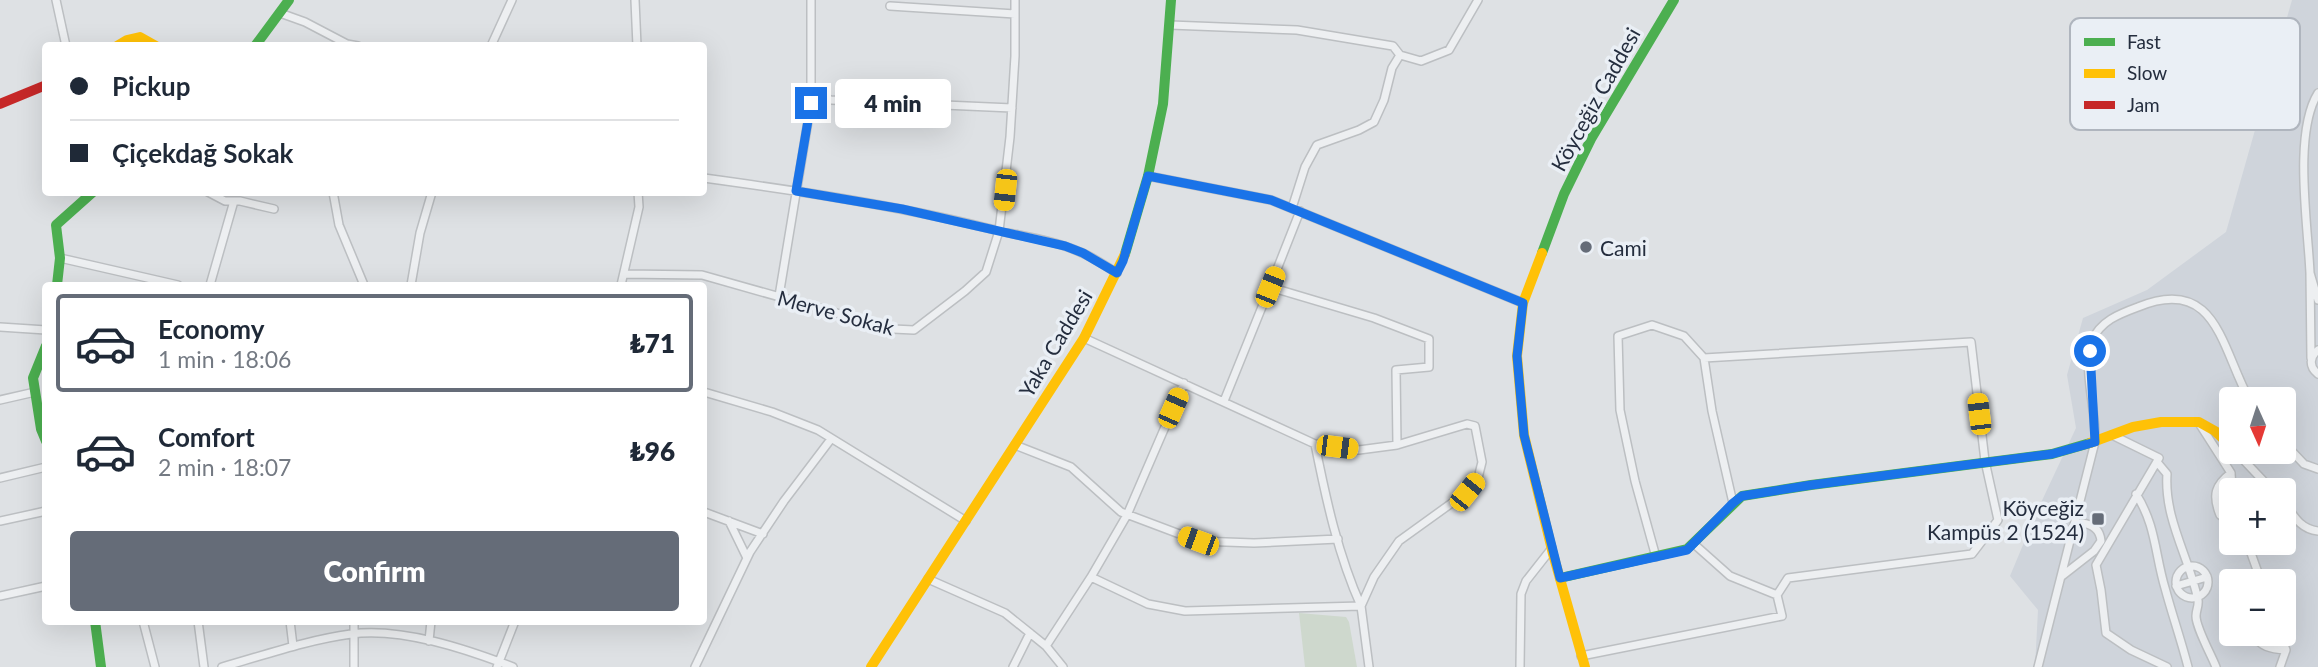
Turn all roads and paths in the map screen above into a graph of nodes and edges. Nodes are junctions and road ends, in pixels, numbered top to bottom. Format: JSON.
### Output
{"nodes":[{"id":1,"x":56,"y":0,"type":"edge"},
{"id":2,"x":289,"y":0,"type":"edge"},
{"id":3,"x":512,"y":0,"type":"edge"},
{"id":4,"x":635,"y":0,"type":"edge"},
{"id":5,"x":811,"y":0,"type":"edge"},
{"id":6,"x":1015,"y":0,"type":"edge"},
{"id":7,"x":1171,"y":0,"type":"edge"},
{"id":8,"x":1478,"y":0,"type":"edge"},
{"id":9,"x":1674,"y":0,"type":"edge"},
{"id":10,"x":890,"y":6,"type":"dead end"},
{"id":11,"x":280,"y":13,"type":"junction"},
{"id":12,"x":1015,"y":14,"type":"junction"},
{"id":13,"x":1170,"y":24,"type":"junction"},
{"id":14,"x":65,"y":42,"type":"edge"},
{"id":15,"x":124,"y":42,"type":"edge"},
{"id":16,"x":149,"y":42,"type":"edge"},
{"id":17,"x":258,"y":42,"type":"edge"},
{"id":18,"x":343,"y":42,"type":"edge"},
{"id":19,"x":493,"y":42,"type":"edge"},
{"id":20,"x":637,"y":42,"type":"edge"},
{"id":21,"x":1400,"y":55,"type":"junction"},
{"id":22,"x":42,"y":87,"type":"edge"},
{"id":23,"x":2318,"y":93,"type":"edge"},
{"id":24,"x":811,"y":96,"type":"junction"},
{"id":25,"x":0,"y":104,"type":"edge"},
{"id":26,"x":1012,"y":108,"type":"junction"},
{"id":27,"x":1148,"y":176,"type":"junction"},
{"id":28,"x":707,"y":178,"type":"edge"},
{"id":29,"x":796,"y":191,"type":"junction"},
{"id":30,"x":89,"y":196,"type":"edge"},
{"id":31,"x":216,"y":196,"type":"edge"},
{"id":32,"x":334,"y":196,"type":"edge"},
{"id":33,"x":431,"y":196,"type":"edge"},
{"id":34,"x":638,"y":196,"type":"edge"},
{"id":35,"x":234,"y":201,"type":"junction"},
{"id":36,"x":274,"y":209,"type":"dead end"},
{"id":37,"x":1296,"y":210,"type":"junction"},
{"id":38,"x":999,"y":231,"type":"junction"},
{"id":39,"x":60,"y":258,"type":"junction"},
{"id":40,"x":1117,"y":273,"type":"junction"},
{"id":41,"x":2310,"y":273,"type":"junction"},
{"id":42,"x":624,"y":274,"type":"junction"},
{"id":43,"x":57,"y":282,"type":"edge"},
{"id":44,"x":165,"y":282,"type":"edge"},
{"id":45,"x":211,"y":282,"type":"edge"},
{"id":46,"x":363,"y":282,"type":"edge"},
{"id":47,"x":412,"y":282,"type":"edge"},
{"id":48,"x":622,"y":282,"type":"edge"},
{"id":49,"x":1270,"y":287,"type":"junction"},
{"id":50,"x":779,"y":296,"type":"junction"},
{"id":51,"x":2318,"y":300,"type":"edge"},
{"id":52,"x":1523,"y":303,"type":"junction"},
{"id":53,"x":0,"y":327,"type":"edge"},
{"id":54,"x":42,"y":330,"type":"edge"},
{"id":55,"x":1084,"y":338,"type":"junction"},
{"id":56,"x":2318,"y":350,"type":"edge"},
{"id":57,"x":42,"y":356,"type":"edge"},
{"id":58,"x":1704,"y":358,"type":"junction"},
{"id":59,"x":2311,"y":358,"type":"junction"},
{"id":60,"x":2317,"y":374,"type":"edge"},
{"id":61,"x":1184,"y":383,"type":"junction"},
{"id":62,"x":2244,"y":387,"type":"edge"},
{"id":63,"x":36,"y":392,"type":"junction"},
{"id":64,"x":707,"y":393,"type":"edge"},
{"id":65,"x":0,"y":400,"type":"edge"},
{"id":66,"x":1224,"y":401,"type":"junction"},
{"id":67,"x":42,"y":413,"type":"edge"},
{"id":68,"x":2199,"y":422,"type":"junction"},
{"id":69,"x":2112,"y":435,"type":"junction"},
{"id":70,"x":2219,"y":435,"type":"edge"},
{"id":71,"x":831,"y":439,"type":"junction"},
{"id":72,"x":2095,"y":442,"type":"junction"},
{"id":73,"x":1315,"y":444,"type":"junction"},
{"id":74,"x":1015,"y":445,"type":"junction"},
{"id":75,"x":1397,"y":445,"type":"junction"},
{"id":76,"x":2296,"y":456,"type":"edge"},
{"id":77,"x":1985,"y":461,"type":"junction"},
{"id":78,"x":2157,"y":462,"type":"junction"},
{"id":79,"x":2247,"y":464,"type":"edge"},
{"id":80,"x":42,"y":468,"type":"edge"},
{"id":81,"x":2318,"y":469,"type":"edge"},
{"id":82,"x":2231,"y":473,"type":"junction"},
{"id":83,"x":0,"y":478,"type":"edge"},
{"id":84,"x":2224,"y":478,"type":"edge"},
{"id":85,"x":2231,"y":478,"type":"edge"},
{"id":86,"x":2261,"y":478,"type":"edge"},
{"id":87,"x":2219,"y":482,"type":"edge"},
{"id":88,"x":2136,"y":494,"type":"junction"},
{"id":89,"x":1733,"y":503,"type":"junction"},
{"id":90,"x":42,"y":512,"type":"edge"},
{"id":91,"x":2219,"y":512,"type":"edge"},
{"id":92,"x":707,"y":513,"type":"edge"},
{"id":93,"x":1127,"y":514,"type":"junction"},
{"id":94,"x":2296,"y":518,"type":"edge"},
{"id":95,"x":0,"y":521,"type":"edge"},
{"id":96,"x":966,"y":521,"type":"junction"},
{"id":97,"x":729,"y":522,"type":"junction"},
{"id":98,"x":2071,"y":531,"type":"junction"},
{"id":99,"x":2318,"y":531,"type":"edge"},
{"id":100,"x":762,"y":534,"type":"junction"},
{"id":101,"x":1338,"y":539,"type":"junction"},
{"id":102,"x":1693,"y":544,"type":"junction"},
{"id":103,"x":2103,"y":546,"type":"junction"},
{"id":104,"x":1552,"y":548,"type":"junction"},
{"id":105,"x":1656,"y":556,"type":"junction"},
{"id":106,"x":747,"y":558,"type":"junction"},
{"id":107,"x":2188,"y":566,"type":"junction"},
{"id":108,"x":1091,"y":577,"type":"junction"},
{"id":109,"x":2207,"y":577,"type":"junction"},
{"id":110,"x":1560,"y":578,"type":"junction"},
{"id":111,"x":928,"y":579,"type":"junction"},
{"id":112,"x":2059,"y":579,"type":"junction"},
{"id":113,"x":2193,"y":582,"type":"junction"},
{"id":114,"x":2176,"y":586,"type":"junction"},
{"id":115,"x":42,"y":587,"type":"edge"},
{"id":116,"x":1777,"y":595,"type":"junction"},
{"id":117,"x":0,"y":596,"type":"edge"},
{"id":118,"x":2197,"y":597,"type":"junction"},
{"id":119,"x":1361,"y":606,"type":"junction"},
{"id":120,"x":96,"y":625,"type":"edge"},
{"id":121,"x":144,"y":625,"type":"edge"},
{"id":122,"x":199,"y":625,"type":"edge"},
{"id":123,"x":290,"y":625,"type":"edge"},
{"id":124,"x":354,"y":625,"type":"edge"},
{"id":125,"x":431,"y":625,"type":"edge"},
{"id":126,"x":513,"y":625,"type":"edge"},
{"id":127,"x":1030,"y":633,"type":"junction"},
{"id":128,"x":353,"y":634,"type":"junction"},
{"id":129,"x":429,"y":641,"type":"junction"},
{"id":130,"x":293,"y":646,"type":"junction"},
{"id":131,"x":1046,"y":646,"type":"junction"},
{"id":132,"x":2265,"y":646,"type":"edge"},
{"id":133,"x":2284,"y":646,"type":"edge"},
{"id":134,"x":2286,"y":650,"type":"junction"},
{"id":135,"x":1581,"y":656,"type":"junction"},
{"id":136,"x":252,"y":663,"type":"edge"},
{"id":137,"x":498,"y":664,"type":"edge"},
{"id":138,"x":101,"y":667,"type":"edge"},
{"id":139,"x":155,"y":667,"type":"edge"},
{"id":140,"x":204,"y":667,"type":"edge"},
{"id":141,"x":222,"y":667,"type":"edge"},
{"id":142,"x":354,"y":667,"type":"edge"},
{"id":143,"x":513,"y":667,"type":"edge"},
{"id":144,"x":695,"y":667,"type":"edge"},
{"id":145,"x":871,"y":667,"type":"edge"},
{"id":146,"x":1013,"y":667,"type":"edge"},
{"id":147,"x":1063,"y":667,"type":"edge"},
{"id":148,"x":1370,"y":667,"type":"edge"},
{"id":149,"x":1520,"y":667,"type":"edge"},
{"id":150,"x":1585,"y":667,"type":"edge"},
{"id":151,"x":2038,"y":667,"type":"edge"},
{"id":152,"x":2167,"y":667,"type":"edge"},
{"id":153,"x":2188,"y":667,"type":"edge"},
{"id":154,"x":2216,"y":667,"type":"edge"},
{"id":155,"x":2280,"y":667,"type":"edge"}],
"edges":[{"from":1,"to":14,"type":"street"},
{"from":2,"to":11,"type":"street"},
{"from":3,"to":19,"type":"street"},
{"from":4,"to":20,"type":"street"},
{"from":5,"to":24,"type":"street"},
{"from":6,"to":12,"type":"street"},
{"from":7,"to":13,"type":"street","name":"Yaka Caddesi"},
{"from":8,"to":21,"type":"street"},
{"from":9,"to":52,"type":"street","name":"Köyceğiz Caddesi"},
{"from":10,"to":12,"type":"street"},
{"from":11,"to":17,"type":"street"},
{"from":11,"to":18,"type":"street"},
{"from":12,"to":26,"type":"street"},
{"from":13,"to":21,"type":"street"},
{"from":13,"to":27,"type":"street","name":"Yaka Caddesi"},
{"from":15,"to":16,"type":"street"},
{"from":21,"to":37,"type":"street"},
{"from":22,"to":25,"type":"street"},
{"from":23,"to":41,"type":"street"},
{"from":24,"to":26,"type":"street"},
{"from":24,"to":29,"type":"street"},
{"from":26,"to":38,"type":"street"},
{"from":27,"to":37,"type":"street"},
{"from":27,"to":40,"type":"street","name":"Yaka Caddesi"},
{"from":28,"to":29,"type":"street"},
{"from":29,"to":38,"type":"street"},
{"from":29,"to":50,"type":"street"},
{"from":30,"to":39,"type":"street"},
{"from":31,"to":35,"type":"street"},
{"from":32,"to":46,"type":"street"},
{"from":33,"to":47,"type":"street"},
{"from":34,"to":42,"type":"street"},
{"from":35,"to":36,"type":"street"},
{"from":35,"to":45,"type":"street"},
{"from":37,"to":49,"type":"street"},
{"from":37,"to":52,"type":"street"},
{"from":38,"to":40,"type":"street"},
{"from":38,"to":50,"type":"street","name":"Merve Sokak"},
{"from":39,"to":43,"type":"street"},
{"from":39,"to":44,"type":"street"},
{"from":40,"to":55,"type":"street","name":"Yaka Caddesi"},
{"from":41,"to":51,"type":"street"},
{"from":41,"to":59,"type":"street"},
{"from":42,"to":48,"type":"street"},
{"from":42,"to":50,"type":"street","name":"Merve Sokak"},
{"from":49,"to":66,"type":"street"},
{"from":49,"to":75,"type":"street"},
{"from":52,"to":104,"type":"street","name":"Köyceğiz Caddesi"},
{"from":53,"to":54,"type":"street"},
{"from":55,"to":61,"type":"street"},
{"from":55,"to":74,"type":"street","name":"Yaka Caddesi"},
{"from":56,"to":59,"type":"street"},
{"from":57,"to":63,"type":"street"},
{"from":58,"to":77,"type":"street"},
{"from":58,"to":89,"type":"street"},
{"from":58,"to":105,"type":"street"},
{"from":59,"to":60,"type":"street"},
{"from":61,"to":66,"type":"street"},
{"from":61,"to":93,"type":"street"},
{"from":62,"to":72,"type":"street"},
{"from":63,"to":65,"type":"street"},
{"from":63,"to":67,"type":"street"},
{"from":64,"to":71,"type":"street"},
{"from":66,"to":73,"type":"street"},
{"from":68,"to":69,"type":"street"},
{"from":68,"to":70,"type":"street"},
{"from":68,"to":82,"type":"street"},
{"from":69,"to":72,"type":"street"},
{"from":69,"to":78,"type":"street"},
{"from":71,"to":96,"type":"street"},
{"from":71,"to":100,"type":"street"},
{"from":72,"to":77,"type":"street"},
{"from":72,"to":98,"type":"street"},
{"from":73,"to":75,"type":"street"},
{"from":73,"to":101,"type":"street"},
{"from":74,"to":93,"type":"street"},
{"from":74,"to":96,"type":"street","name":"Yaka Caddesi"},
{"from":75,"to":119,"type":"street"},
{"from":76,"to":81,"type":"street"},
{"from":77,"to":89,"type":"street"},
{"from":77,"to":116,"type":"street"},
{"from":78,"to":88,"type":"street"},
{"from":78,"to":107,"type":"street"},
{"from":79,"to":86,"type":"street"},
{"from":80,"to":83,"type":"street"},
{"from":82,"to":84,"type":"street"},
{"from":82,"to":85,"type":"street"},
{"from":87,"to":91,"type":"street"},
{"from":88,"to":103,"type":"street"},
{"from":88,"to":153,"type":"street"},
{"from":89,"to":102,"type":"street"},
{"from":90,"to":95,"type":"street"},
{"from":92,"to":97,"type":"street"},
{"from":93,"to":101,"type":"street"},
{"from":93,"to":108,"type":"street"},
{"from":94,"to":99,"type":"street"},
{"from":96,"to":111,"type":"street","name":"Yaka Caddesi"},
{"from":97,"to":100,"type":"street"},
{"from":97,"to":106,"type":"street"},
{"from":98,"to":103,"type":"street"},
{"from":98,"to":112,"type":"street"},
{"from":100,"to":106,"type":"street"},
{"from":101,"to":119,"type":"street"},
{"from":102,"to":105,"type":"street"},
{"from":102,"to":116,"type":"street"},
{"from":103,"to":112,"type":"street"},
{"from":103,"to":152,"type":"street"},
{"from":104,"to":110,"type":"street","name":"Köyceğiz Caddesi"},
{"from":104,"to":149,"type":"street"},
{"from":105,"to":110,"type":"street"},
{"from":106,"to":144,"type":"street"},
{"from":107,"to":109,"type":"street"},
{"from":107,"to":113,"type":"street"},
{"from":107,"to":114,"type":"street"},
{"from":108,"to":119,"type":"street"},
{"from":108,"to":131,"type":"street"},
{"from":109,"to":113,"type":"street"},
{"from":109,"to":118,"type":"street"},
{"from":110,"to":135,"type":"street","name":"Köyceğiz Caddesi"},
{"from":111,"to":127,"type":"street"},
{"from":111,"to":145,"type":"street","name":"Yaka Caddesi"},
{"from":112,"to":151,"type":"street"},
{"from":113,"to":114,"type":"street"},
{"from":113,"to":118,"type":"street"},
{"from":114,"to":118,"type":"street"},
{"from":115,"to":117,"type":"street"},
{"from":116,"to":135,"type":"street"},
{"from":118,"to":154,"type":"street"},
{"from":119,"to":148,"type":"street"},
{"from":120,"to":138,"type":"street"},
{"from":121,"to":139,"type":"street"},
{"from":122,"to":140,"type":"street"},
{"from":123,"to":130,"type":"street"},
{"from":124,"to":128,"type":"street"},
{"from":125,"to":129,"type":"street"},
{"from":126,"to":137,"type":"street"},
{"from":127,"to":131,"type":"street"},
{"from":127,"to":146,"type":"street"},
{"from":128,"to":129,"type":"street"},
{"from":128,"to":130,"type":"street"},
{"from":128,"to":142,"type":"street"},
{"from":129,"to":137,"type":"street"},
{"from":130,"to":136,"type":"street"},
{"from":131,"to":147,"type":"street"},
{"from":132,"to":134,"type":"street"},
{"from":133,"to":134,"type":"street"},
{"from":134,"to":155,"type":"street"},
{"from":135,"to":150,"type":"street","name":"Köyceğiz Caddesi"},
{"from":136,"to":141,"type":"street"},
{"from":137,"to":143,"type":"street"}]}
